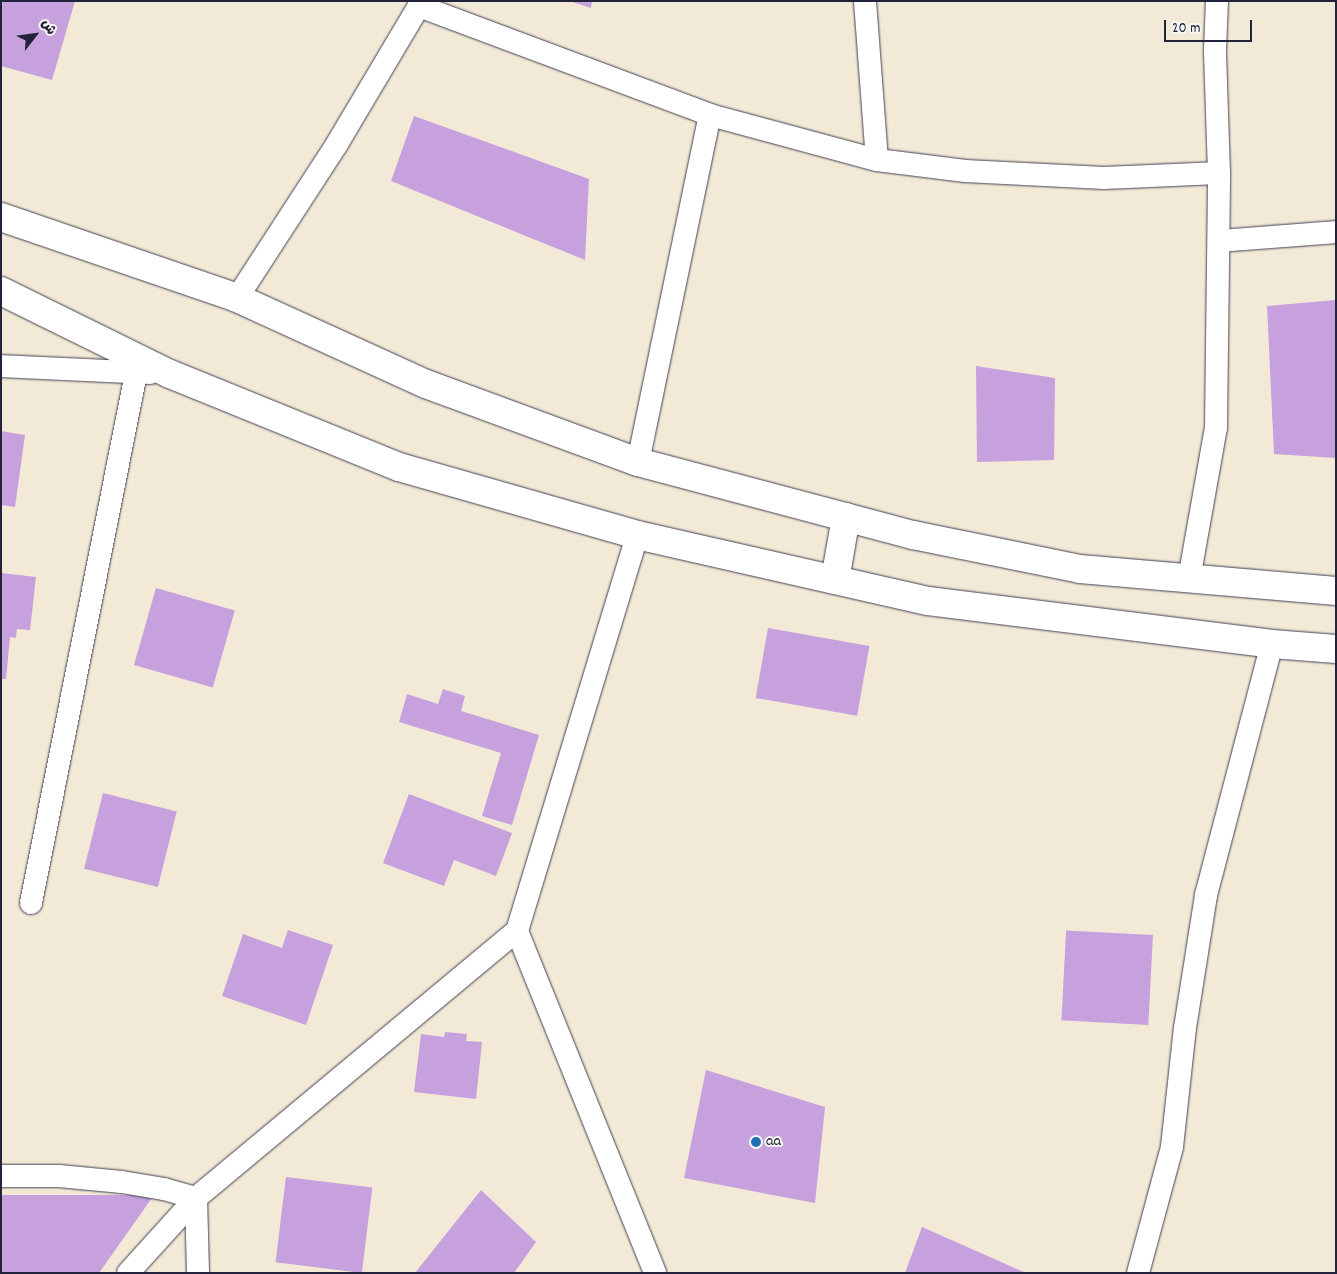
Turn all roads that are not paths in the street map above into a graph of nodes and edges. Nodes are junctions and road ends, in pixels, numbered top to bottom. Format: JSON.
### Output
{"nodes":[{"id":1,"x":866,"y":1,"type":"edge"},
{"id":2,"x":1217,"y":1,"type":"edge"},
{"id":3,"x":420,"y":4,"type":"edge"},
{"id":4,"x":710,"y":115,"type":"junction"},
{"id":5,"x":876,"y":160,"type":"junction"},
{"id":6,"x":1219,"y":173,"type":"junction"},
{"id":7,"x":1,"y":217,"type":"edge"},
{"id":8,"x":1336,"y":232,"type":"edge"},
{"id":9,"x":1218,"y":241,"type":"junction"},
{"id":10,"x":1,"y":291,"type":"edge"},
{"id":11,"x":237,"y":298,"type":"junction"},
{"id":12,"x":1,"y":366,"type":"edge"},
{"id":13,"x":136,"y":373,"type":"junction"},
{"id":14,"x":170,"y":374,"type":"junction"},
{"id":15,"x":638,"y":462,"type":"junction"},
{"id":16,"x":846,"y":517,"type":"junction"},
{"id":17,"x":637,"y":535,"type":"junction"},
{"id":18,"x":1189,"y":578,"type":"junction"},
{"id":19,"x":835,"y":580,"type":"junction"},
{"id":20,"x":1336,"y":591,"type":"edge"},
{"id":21,"x":1272,"y":644,"type":"junction"},
{"id":22,"x":1336,"y":649,"type":"edge"},
{"id":23,"x":31,"y":904,"type":"dead end"},
{"id":24,"x":517,"y":932,"type":"junction"},
{"id":25,"x":1,"y":1176,"type":"edge"},
{"id":26,"x":196,"y":1198,"type":"junction"},
{"id":27,"x":128,"y":1273,"type":"edge"},
{"id":28,"x":198,"y":1273,"type":"edge"},
{"id":29,"x":655,"y":1273,"type":"edge"},
{"id":30,"x":1138,"y":1273,"type":"edge"}],
"edges":[{"from":1,"to":5,"type":"street"},
{"from":2,"to":6,"type":"street"},
{"from":3,"to":4,"type":"street"},
{"from":3,"to":11,"type":"street"},
{"from":4,"to":5,"type":"street"},
{"from":4,"to":15,"type":"street"},
{"from":5,"to":6,"type":"street"},
{"from":6,"to":9,"type":"street"},
{"from":7,"to":11,"type":"main road"},
{"from":8,"to":9,"type":"street"},
{"from":9,"to":18,"type":"street"},
{"from":10,"to":14,"type":"main road"},
{"from":11,"to":15,"type":"main road"},
{"from":12,"to":13,"type":"street"},
{"from":13,"to":14,"type":"street"},
{"from":13,"to":23,"type":"street"},
{"from":14,"to":17,"type":"main road"},
{"from":15,"to":16,"type":"main road"},
{"from":16,"to":18,"type":"main road"},
{"from":16,"to":19,"type":"main road"},
{"from":17,"to":19,"type":"main road"},
{"from":17,"to":24,"type":"street"},
{"from":18,"to":20,"type":"main road"},
{"from":19,"to":21,"type":"main road"},
{"from":21,"to":22,"type":"main road"},
{"from":21,"to":30,"type":"street"},
{"from":24,"to":26,"type":"street"},
{"from":24,"to":29,"type":"street"},
{"from":25,"to":26,"type":"street"},
{"from":26,"to":27,"type":"street"},
{"from":26,"to":28,"type":"street"}]}
